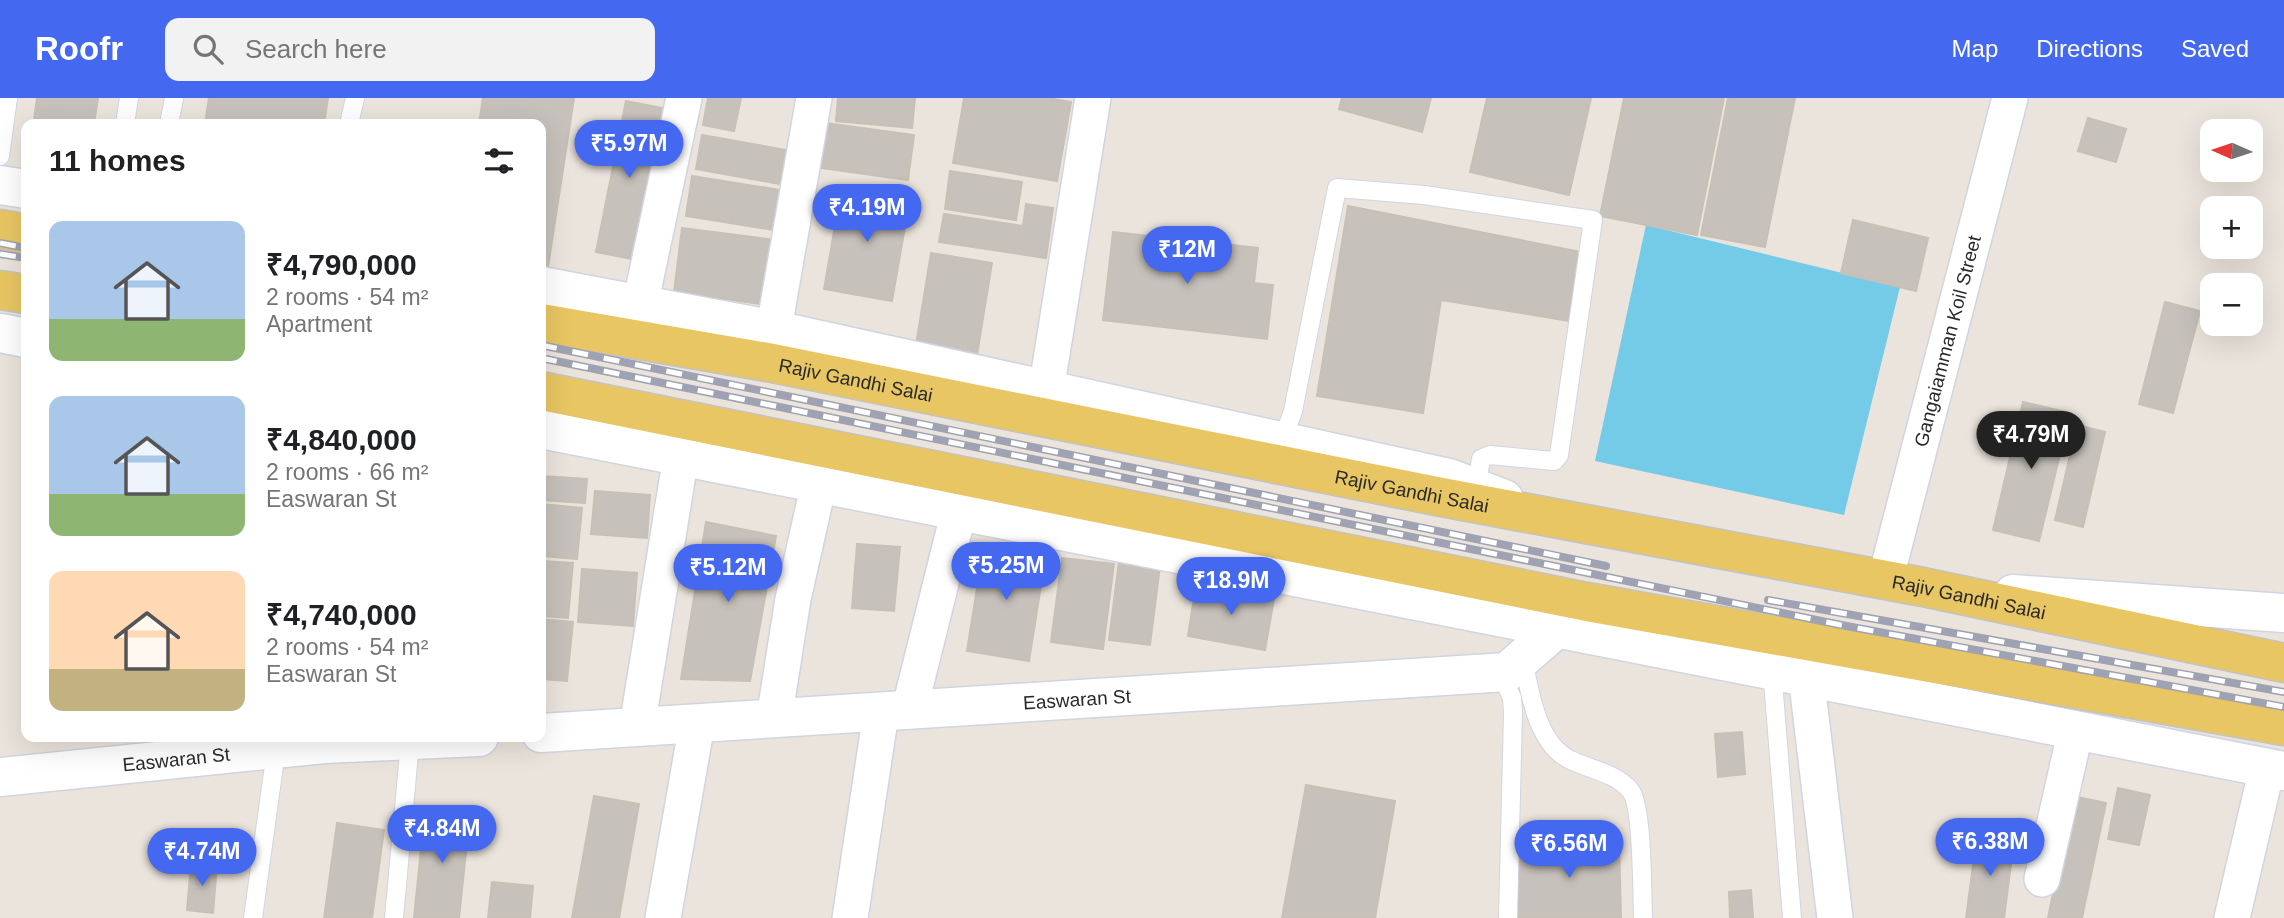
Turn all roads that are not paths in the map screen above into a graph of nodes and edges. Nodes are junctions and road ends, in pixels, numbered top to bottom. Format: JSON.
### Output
{"nodes":[{"id":1,"x":8,"y":98,"type":"edge"},
{"id":2,"x":130,"y":98,"type":"edge"},
{"id":3,"x":174,"y":98,"type":"edge"},
{"id":4,"x":355,"y":98,"type":"edge"},
{"id":5,"x":684,"y":98,"type":"edge"},
{"id":6,"x":814,"y":98,"type":"edge"},
{"id":7,"x":1093,"y":98,"type":"edge"},
{"id":8,"x":2010,"y":98,"type":"edge"},
{"id":9,"x":126,"y":119,"type":"edge"},
{"id":10,"x":170,"y":119,"type":"edge"},
{"id":11,"x":350,"y":119,"type":"edge"},
{"id":12,"x":0,"y":156,"type":"edge"},
{"id":13,"x":0,"y":185,"type":"edge"},
{"id":14,"x":21,"y":189,"type":"edge"},
{"id":15,"x":0,"y":229,"type":"edge"},
{"id":16,"x":21,"y":233,"type":"edge"},
{"id":17,"x":546,"y":287,"type":"edge"},
{"id":18,"x":0,"y":290,"type":"edge"},
{"id":19,"x":21,"y":294,"type":"edge"},
{"id":20,"x":640,"y":305,"type":"junction"},
{"id":21,"x":546,"y":324,"type":"edge"},
{"id":22,"x":0,"y":333,"type":"edge"},
{"id":23,"x":21,"y":337,"type":"edge"},
{"id":24,"x":771,"y":346,"type":"junction"},
{"id":25,"x":546,"y":392,"type":"edge"},
{"id":26,"x":1045,"y":405,"type":"junction"},
{"id":27,"x":546,"y":430,"type":"edge"},
{"id":28,"x":1282,"y":442,"type":"junction"},
{"id":29,"x":681,"y":456,"type":"junction"},
{"id":30,"x":819,"y":483,"type":"junction"},
{"id":31,"x":1476,"y":488,"type":"junction"},
{"id":32,"x":959,"y":511,"type":"junction"},
{"id":33,"x":1555,"y":519,"type":"junction"},
{"id":34,"x":1885,"y":581,"type":"junction"},
{"id":35,"x":1923,"y":587,"type":"junction"},
{"id":36,"x":1587,"y":602,"type":"junction"},
{"id":37,"x":2284,"y":613,"type":"edge"},
{"id":38,"x":1558,"y":628,"type":"junction"},
{"id":39,"x":2284,"y":663,"type":"edge"},
{"id":40,"x":1512,"y":665,"type":"junction"},
{"id":41,"x":1788,"y":672,"type":"junction"},
{"id":42,"x":895,"y":712,"type":"junction"},
{"id":43,"x":774,"y":719,"type":"junction"},
{"id":44,"x":697,"y":724,"type":"junction"},
{"id":45,"x":2284,"y":726,"type":"edge"},
{"id":46,"x":637,"y":727,"type":"junction"},
{"id":47,"x":2076,"y":729,"type":"junction"},
{"id":48,"x":546,"y":733,"type":"edge"},
{"id":49,"x":319,"y":742,"type":"edge"},
{"id":50,"x":410,"y":742,"type":"edge"},
{"id":51,"x":276,"y":751,"type":"junction"},
{"id":52,"x":2275,"y":769,"type":"edge"},
{"id":53,"x":0,"y":777,"type":"edge"},
{"id":54,"x":2042,"y":879,"type":"dead end"},
{"id":55,"x":253,"y":918,"type":"edge"},
{"id":56,"x":394,"y":918,"type":"edge"},
{"id":57,"x":663,"y":918,"type":"edge"},
{"id":58,"x":850,"y":918,"type":"edge"},
{"id":59,"x":1507,"y":918,"type":"edge"},
{"id":60,"x":1643,"y":918,"type":"edge"},
{"id":61,"x":1792,"y":918,"type":"edge"},
{"id":62,"x":1835,"y":918,"type":"edge"},
{"id":63,"x":2232,"y":918,"type":"edge"}],
"edges":[{"from":1,"to":12,"type":"lane"},
{"from":2,"to":9,"type":"lane"},
{"from":3,"to":10,"type":"lane"},
{"from":4,"to":11,"type":"lane"},
{"from":5,"to":20,"type":"street"},
{"from":6,"to":24,"type":"street"},
{"from":7,"to":26,"type":"street"},
{"from":8,"to":34,"type":"street","name":"Gangaiamman Koil Street"},
{"from":13,"to":14,"type":"street"},
{"from":15,"to":16,"type":"main road"},
{"from":17,"to":20,"type":"street"},
{"from":18,"to":19,"type":"main road"},
{"from":20,"to":24,"type":"street"},
{"from":21,"to":24,"type":"main road","name":"Rajiv Gandhi Salai"},
{"from":22,"to":23,"type":"street"},
{"from":24,"to":26,"type":"main road","name":"Rajiv Gandhi Salai"},
{"from":25,"to":36,"type":"main road"},
{"from":26,"to":28,"type":"street"},
{"from":26,"to":33,"type":"main road","name":"Rajiv Gandhi Salai"},
{"from":27,"to":29,"type":"street"},
{"from":28,"to":31,"type":"street"},
{"from":28,"to":31,"type":"lane"},
{"from":29,"to":30,"type":"street"},
{"from":29,"to":46,"type":"street"},
{"from":30,"to":32,"type":"street"},
{"from":30,"to":43,"type":"street"},
{"from":31,"to":33,"type":"street"},
{"from":32,"to":38,"type":"street"},
{"from":32,"to":42,"type":"street"},
{"from":33,"to":34,"type":"main road","name":"Rajiv Gandhi Salai"},
{"from":34,"to":35,"type":"main road","name":"Rajiv Gandhi Salai"},
{"from":35,"to":37,"type":"street"},
{"from":35,"to":39,"type":"main road","name":"Rajiv Gandhi Salai"},
{"from":36,"to":38,"type":"street"},
{"from":36,"to":45,"type":"main road"},
{"from":38,"to":40,"type":"street"},
{"from":38,"to":41,"type":"street"},
{"from":40,"to":42,"type":"street","name":"Easwaran St"},
{"from":40,"to":59,"type":"lane"},
{"from":40,"to":60,"type":"lane"},
{"from":41,"to":47,"type":"street"},
{"from":41,"to":61,"type":"lane"},
{"from":41,"to":62,"type":"street"},
{"from":42,"to":43,"type":"street","name":"Easwaran St"},
{"from":42,"to":58,"type":"street"},
{"from":43,"to":44,"type":"street","name":"Easwaran St"},
{"from":44,"to":46,"type":"street","name":"Easwaran St"},
{"from":44,"to":57,"type":"street"},
{"from":46,"to":48,"type":"street","name":"Easwaran St"},
{"from":47,"to":52,"type":"street"},
{"from":47,"to":54,"type":"street"},
{"from":49,"to":51,"type":"street","name":"Easwaran St"},
{"from":50,"to":56,"type":"lane"},
{"from":51,"to":53,"type":"street","name":"Easwaran St"},
{"from":51,"to":55,"type":"lane"},
{"from":52,"to":63,"type":"street"}]}
